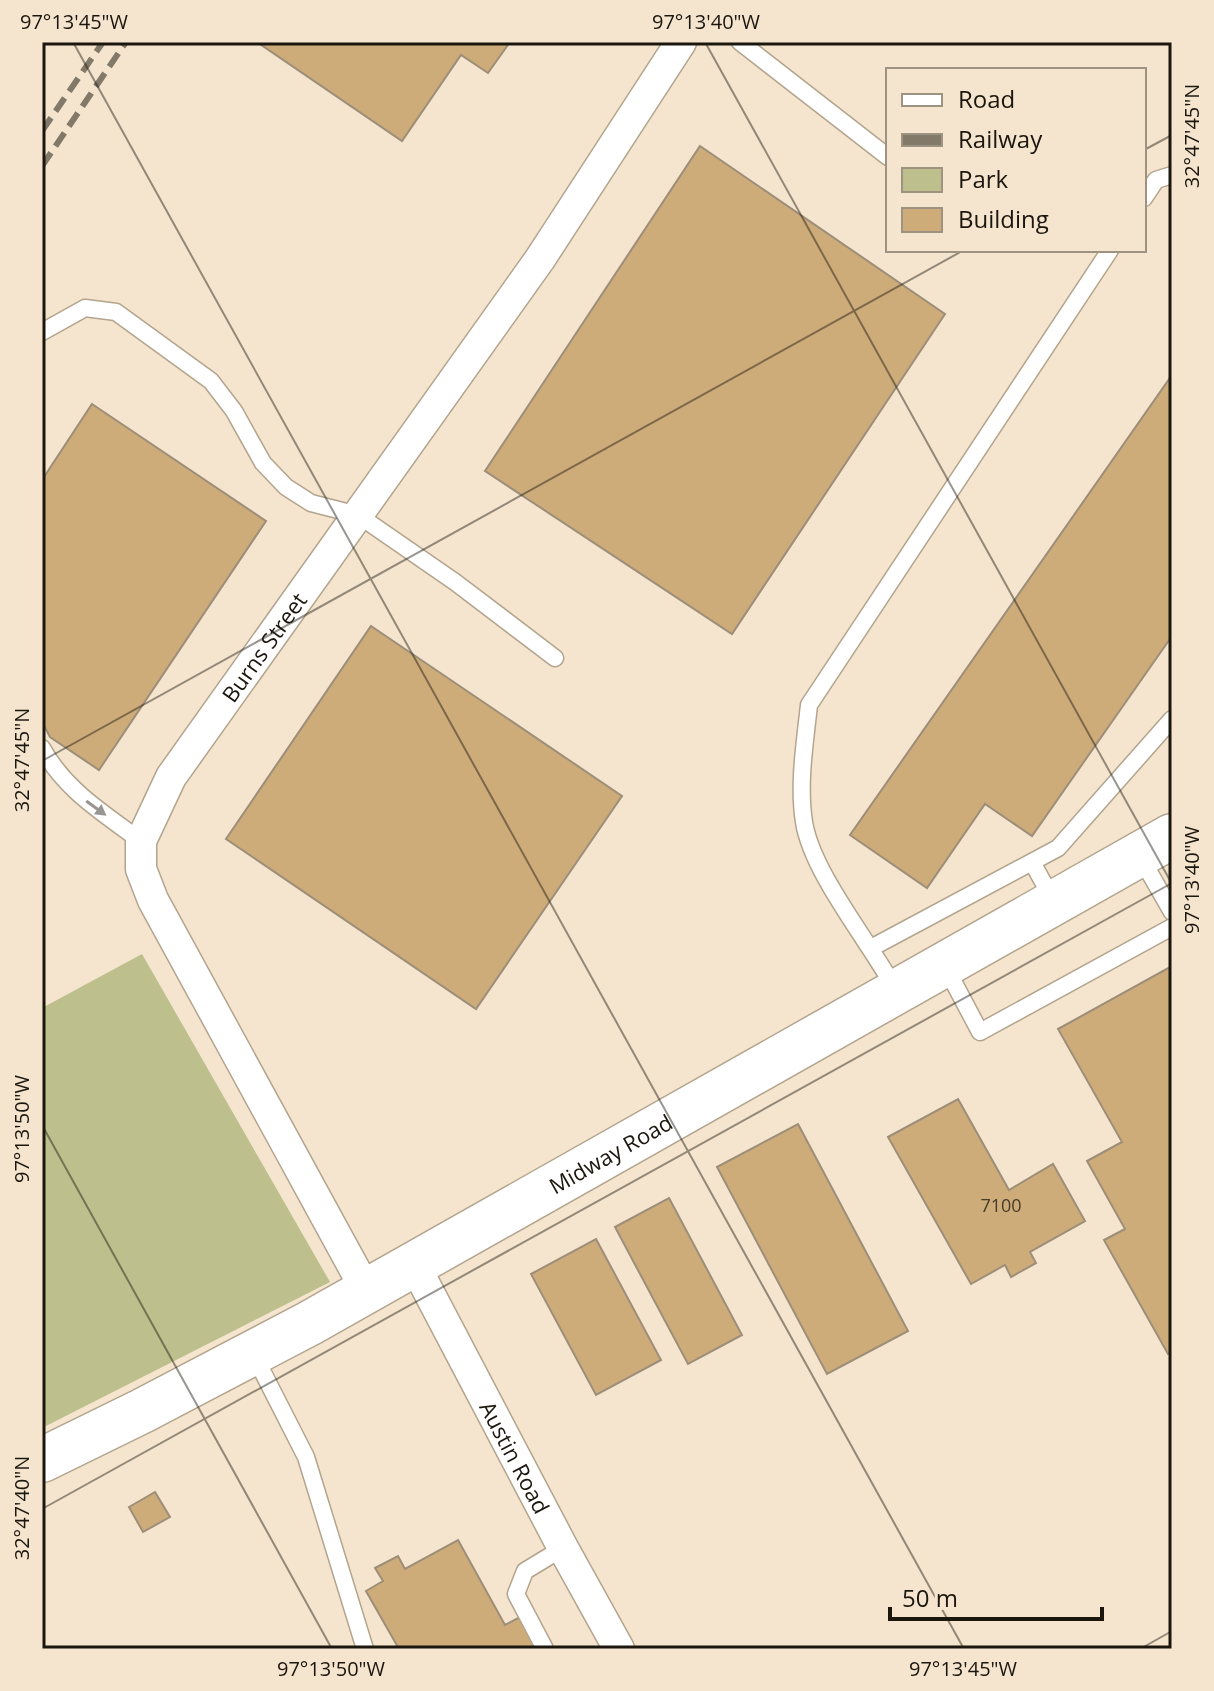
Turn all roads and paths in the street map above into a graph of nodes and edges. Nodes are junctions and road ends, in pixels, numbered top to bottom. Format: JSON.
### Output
{"nodes":[{"id":1,"x":681,"y":42,"type":"edge"},
{"id":2,"x":740,"y":42,"type":"edge"},
{"id":3,"x":886,"y":155,"type":"edge"},
{"id":4,"x":1172,"y":175,"type":"edge"},
{"id":5,"x":1146,"y":195,"type":"edge"},
{"id":6,"x":1109,"y":252,"type":"edge"},
{"id":7,"x":42,"y":332,"type":"edge"},
{"id":8,"x":358,"y":515,"type":"junction"},
{"id":9,"x":555,"y":658,"type":"dead end"},
{"id":10,"x":1172,"y":719,"type":"edge"},
{"id":11,"x":42,"y":748,"type":"edge"},
{"id":12,"x":141,"y":841,"type":"junction"},
{"id":13,"x":1156,"y":845,"type":"edge"},
{"id":14,"x":1032,"y":862,"type":"junction"},
{"id":15,"x":1054,"y":902,"type":"junction"},
{"id":16,"x":1172,"y":912,"type":"edge"},
{"id":17,"x":1172,"y":927,"type":"edge"},
{"id":18,"x":871,"y":948,"type":"junction"},
{"id":19,"x":944,"y":964,"type":"junction"},
{"id":20,"x":896,"y":991,"type":"junction"},
{"id":21,"x":414,"y":1264,"type":"junction"},
{"id":22,"x":366,"y":1290,"type":"junction"},
{"id":23,"x":253,"y":1354,"type":"junction"},
{"id":24,"x":42,"y":1460,"type":"edge"},
{"id":25,"x":563,"y":1548,"type":"junction"},
{"id":26,"x":542,"y":1645,"type":"edge"},
{"id":27,"x":365,"y":1649,"type":"edge"},
{"id":28,"x":619,"y":1649,"type":"edge"}],
"edges":[{"from":1,"to":8,"type":"street","name":"Burns Street"},
{"from":2,"to":3,"type":"lane"},
{"from":4,"to":5,"type":"lane"},
{"from":6,"to":18,"type":"lane"},
{"from":7,"to":8,"type":"lane"},
{"from":8,"to":9,"type":"lane"},
{"from":8,"to":12,"type":"street","name":"Burns Street"},
{"from":10,"to":14,"type":"lane"},
{"from":11,"to":12,"type":"lane","one_way":true},
{"from":12,"to":22,"type":"street"},
{"from":13,"to":15,"type":"main road","name":"Midway Road"},
{"from":13,"to":16,"type":"lane"},
{"from":14,"to":15,"type":"lane"},
{"from":14,"to":18,"type":"lane"},
{"from":15,"to":19,"type":"main road","name":"Midway Road"},
{"from":17,"to":19,"type":"lane"},
{"from":18,"to":20,"type":"lane"},
{"from":19,"to":20,"type":"main road","name":"Midway Road"},
{"from":20,"to":21,"type":"main road","name":"Midway Road"},
{"from":21,"to":22,"type":"main road","name":"Midway Road"},
{"from":21,"to":25,"type":"street","name":"Austin Road"},
{"from":22,"to":23,"type":"main road","name":"Midway Road"},
{"from":23,"to":24,"type":"main road","name":"Midway Road"},
{"from":23,"to":27,"type":"lane"},
{"from":25,"to":26,"type":"lane"},
{"from":25,"to":28,"type":"street","name":"Austin Road"}]}
